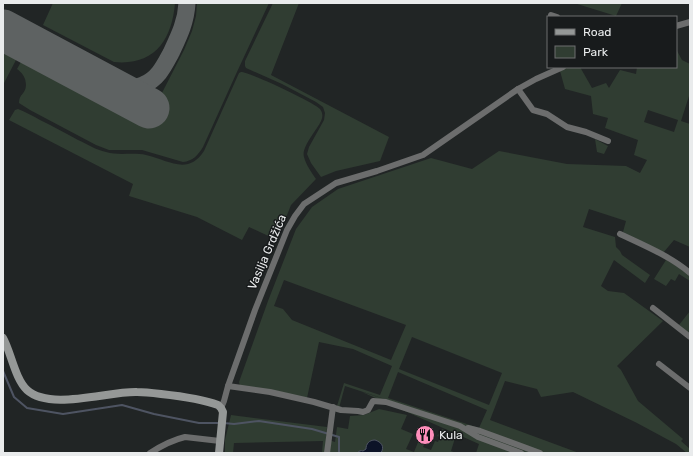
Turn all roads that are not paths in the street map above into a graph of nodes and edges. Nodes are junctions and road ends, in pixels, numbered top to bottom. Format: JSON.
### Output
{"nodes":[{"id":1,"x":690,"y":22,"type":"edge"},
{"id":2,"x":677,"y":26,"type":"edge"},
{"id":3,"x":561,"y":68,"type":"edge"},
{"id":4,"x":518,"y":89,"type":"junction"},
{"id":5,"x":608,"y":141,"type":"dead end"},
{"id":6,"x":620,"y":234,"type":"dead end"},
{"id":7,"x":690,"y":273,"type":"edge"},
{"id":8,"x":652,"y":308,"type":"dead end"},
{"id":9,"x":690,"y":337,"type":"edge"},
{"id":10,"x":3,"y":338,"type":"edge"},
{"id":11,"x":659,"y":364,"type":"dead end"},
{"id":12,"x":228,"y":386,"type":"junction"},
{"id":13,"x":690,"y":388,"type":"edge"},
{"id":14,"x":333,"y":407,"type":"junction"},
{"id":15,"x":221,"y":408,"type":"junction"},
{"id":16,"x":460,"y":426,"type":"junction"},
{"id":17,"x":220,"y":439,"type":"junction"},
{"id":18,"x":150,"y":453,"type":"edge"},
{"id":19,"x":219,"y":453,"type":"edge"},
{"id":20,"x":327,"y":453,"type":"edge"},
{"id":21,"x":521,"y":453,"type":"edge"},
{"id":22,"x":540,"y":453,"type":"edge"}],
"edges":[{"from":1,"to":2,"type":"street"},
{"from":3,"to":4,"type":"street","name":"Vasilja Grdžića"},
{"from":4,"to":5,"type":"street"},
{"from":4,"to":12,"type":"street","name":"Vasilja Grdžića"},
{"from":6,"to":7,"type":"street"},
{"from":8,"to":9,"type":"street"},
{"from":10,"to":15,"type":"street"},
{"from":11,"to":13,"type":"street"},
{"from":12,"to":14,"type":"street"},
{"from":12,"to":15,"type":"street","name":"Vasilja Grdžića"},
{"from":14,"to":16,"type":"street"},
{"from":14,"to":20,"type":"street"},
{"from":15,"to":17,"type":"street"},
{"from":16,"to":21,"type":"street"},
{"from":16,"to":22,"type":"street"},
{"from":17,"to":18,"type":"street"},
{"from":17,"to":19,"type":"street"}]}
